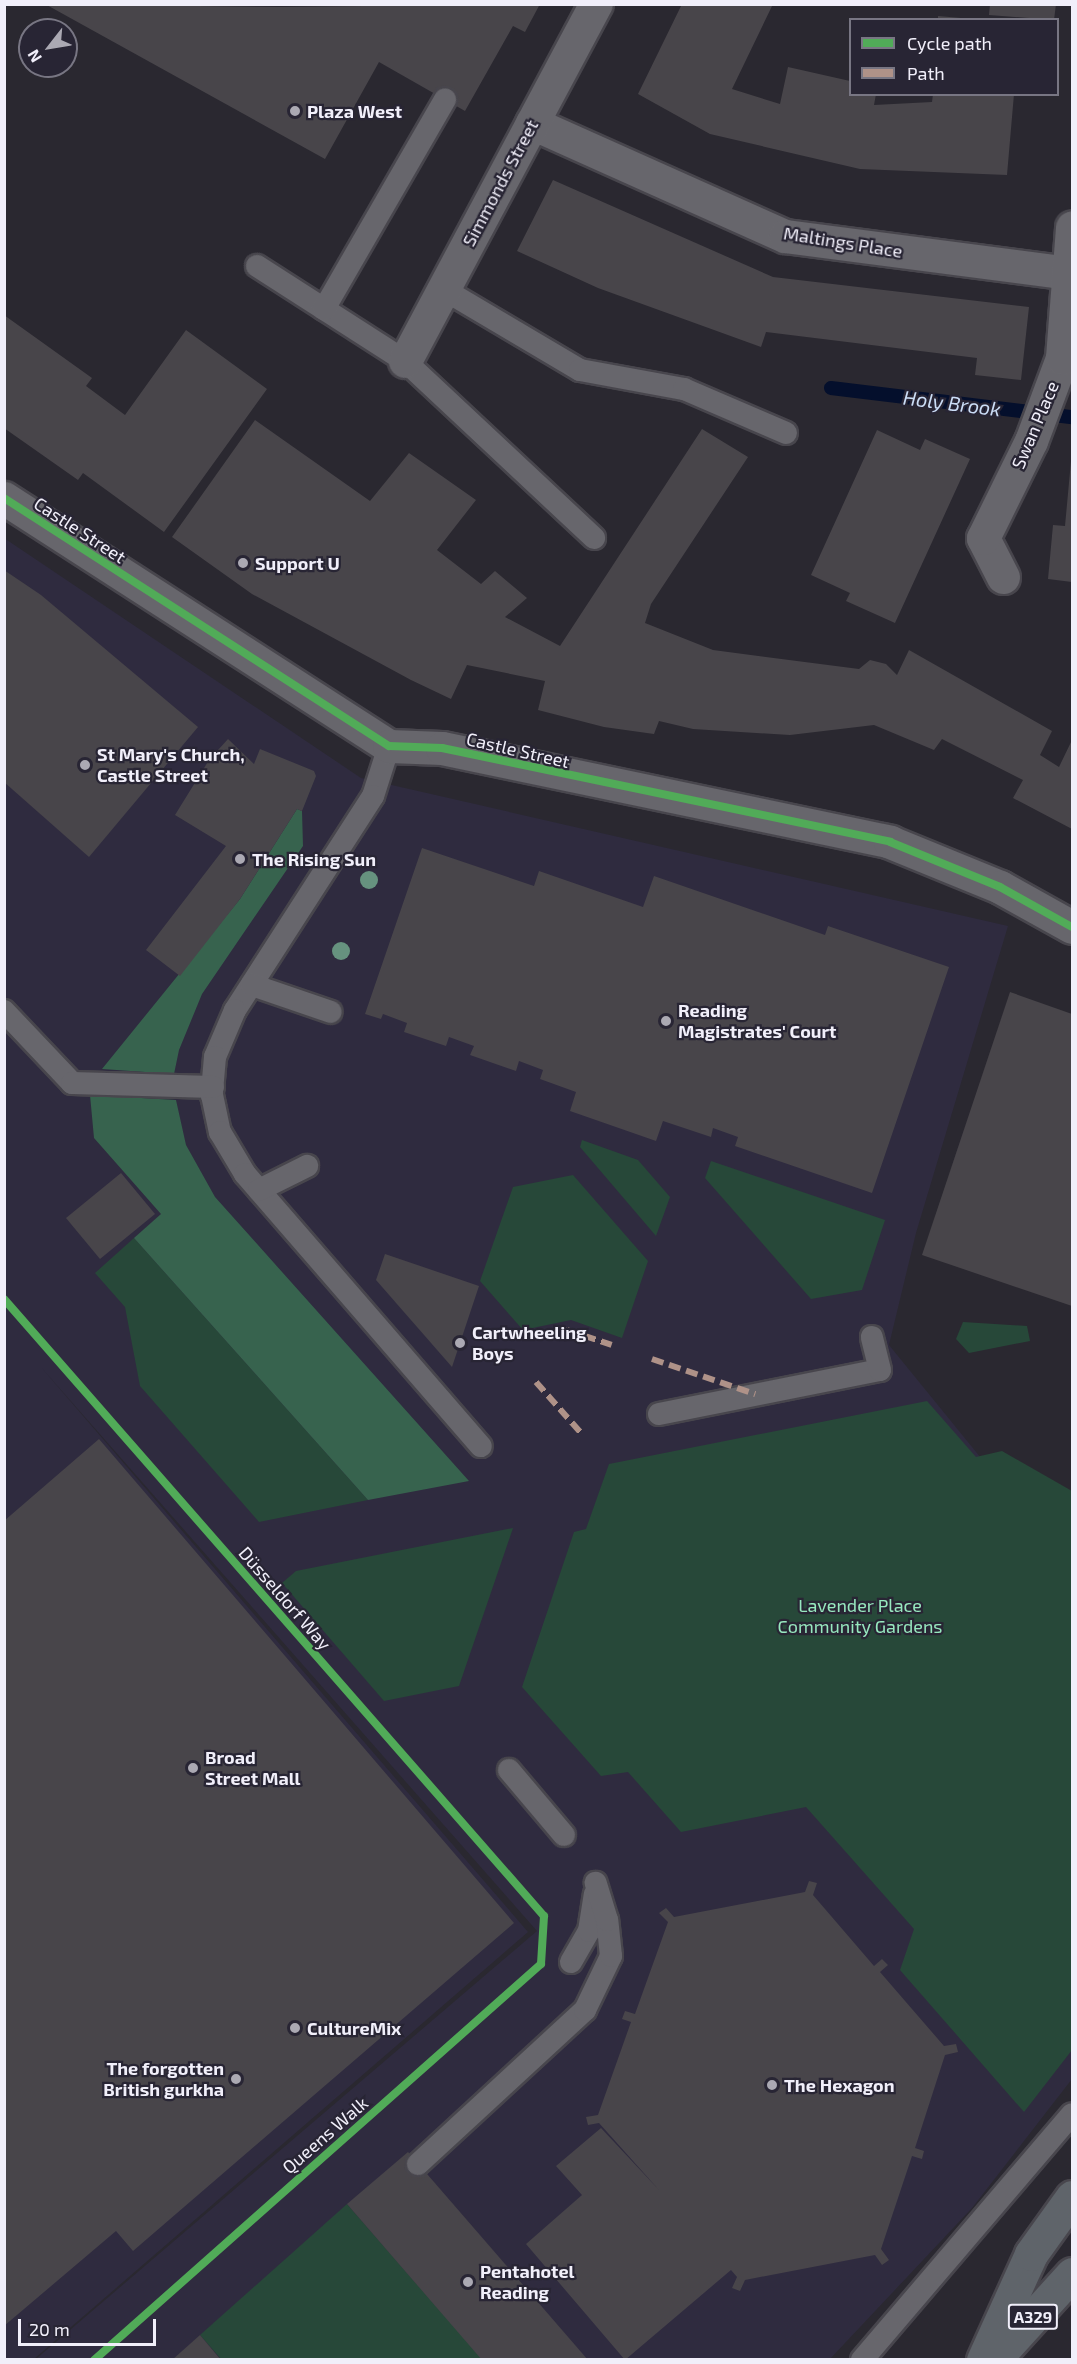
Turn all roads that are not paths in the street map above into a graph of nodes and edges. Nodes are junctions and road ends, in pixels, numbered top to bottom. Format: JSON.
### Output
{"nodes":[{"id":1,"x":596,"y":4,"type":"edge"},
{"id":2,"x":445,"y":99,"type":"dead end"},
{"id":3,"x":532,"y":123,"type":"junction"},
{"id":4,"x":1072,"y":227,"type":"edge"},
{"id":5,"x":257,"y":266,"type":"dead end"},
{"id":6,"x":1068,"y":273,"type":"junction"},
{"id":7,"x":443,"y":289,"type":"junction"},
{"id":8,"x":324,"y":309,"type":"junction"},
{"id":9,"x":1067,"y":359,"type":"edge"},
{"id":10,"x":405,"y":361,"type":"junction"},
{"id":11,"x":786,"y":433,"type":"dead end"},
{"id":12,"x":4,"y":498,"type":"edge"},
{"id":13,"x":594,"y":538,"type":"dead end"},
{"id":14,"x":1003,"y":577,"type":"dead end"},
{"id":15,"x":389,"y":746,"type":"junction"},
{"id":16,"x":1072,"y":927,"type":"edge"},
{"id":17,"x":252,"y":985,"type":"junction"},
{"id":18,"x":4,"y":1011,"type":"edge"},
{"id":19,"x":331,"y":1012,"type":"dead end"},
{"id":20,"x":213,"y":1087,"type":"junction"},
{"id":21,"x":307,"y":1166,"type":"dead end"},
{"id":22,"x":259,"y":1190,"type":"junction"},
{"id":23,"x":872,"y":1337,"type":"dead end"},
{"id":24,"x":659,"y":1414,"type":"dead end"},
{"id":25,"x":481,"y":1446,"type":"dead end"},
{"id":26,"x":509,"y":1770,"type":"dead end"},
{"id":27,"x":564,"y":1835,"type":"dead end"},
{"id":28,"x":571,"y":1962,"type":"dead end"},
{"id":29,"x":1072,"y":2114,"type":"edge"},
{"id":30,"x":418,"y":2164,"type":"dead end"},
{"id":31,"x":1072,"y":2197,"type":"edge"},
{"id":32,"x":1072,"y":2274,"type":"edge"},
{"id":33,"x":862,"y":2360,"type":"edge"},
{"id":34,"x":983,"y":2360,"type":"edge"},
{"id":35,"x":994,"y":2360,"type":"edge"}],
"edges":[{"from":1,"to":3,"type":"street","name":"Simmonds Street"},
{"from":2,"to":8,"type":"lane"},
{"from":3,"to":6,"type":"street","name":"Maltings Place"},
{"from":3,"to":7,"type":"street","name":"Simmonds Street"},
{"from":4,"to":6,"type":"street","name":"Swan Place"},
{"from":5,"to":8,"type":"lane"},
{"from":6,"to":9,"type":"street","name":"Swan Place"},
{"from":7,"to":10,"type":"street","name":"Simmonds Street"},
{"from":7,"to":11,"type":"lane"},
{"from":8,"to":10,"type":"lane"},
{"from":9,"to":14,"type":"street","name":"Swan Place"},
{"from":10,"to":13,"type":"lane"},
{"from":12,"to":15,"type":"street","name":"Castle Street"},
{"from":15,"to":16,"type":"street","name":"Castle Street"},
{"from":15,"to":17,"type":"lane"},
{"from":17,"to":19,"type":"lane"},
{"from":17,"to":20,"type":"lane"},
{"from":18,"to":20,"type":"lane"},
{"from":20,"to":22,"type":"lane"},
{"from":21,"to":22,"type":"lane"},
{"from":22,"to":25,"type":"lane"},
{"from":23,"to":24,"type":"lane"},
{"from":26,"to":27,"type":"lane"},
{"from":28,"to":30,"type":"lane"},
{"from":29,"to":33,"type":"lane"},
{"from":31,"to":34,"type":"main road"},
{"from":32,"to":35,"type":"main road","number":"A329"}]}
